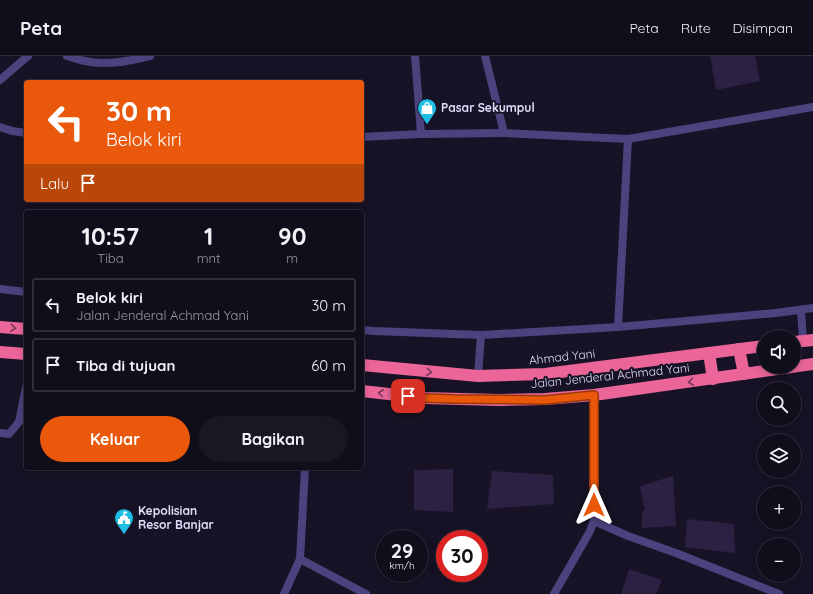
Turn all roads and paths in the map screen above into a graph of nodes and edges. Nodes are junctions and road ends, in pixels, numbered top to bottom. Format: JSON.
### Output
{"nodes":[{"id":1,"x":28,"y":56,"type":"edge"},
{"id":2,"x":67,"y":56,"type":"edge"},
{"id":3,"x":150,"y":56,"type":"edge"},
{"id":4,"x":416,"y":56,"type":"edge"},
{"id":5,"x":485,"y":56,"type":"edge"},
{"id":6,"x":0,"y":80,"type":"edge"},
{"id":7,"x":813,"y":107,"type":"edge"},
{"id":8,"x":0,"y":127,"type":"edge"},
{"id":9,"x":24,"y":133,"type":"edge"},
{"id":10,"x":504,"y":133,"type":"junction"},
{"id":11,"x":421,"y":134,"type":"junction"},
{"id":12,"x":364,"y":137,"type":"edge"},
{"id":13,"x":628,"y":139,"type":"junction"},
{"id":14,"x":0,"y":289,"type":"edge"},
{"id":15,"x":24,"y":292,"type":"edge"},
{"id":16,"x":813,"y":308,"type":"edge"},
{"id":17,"x":801,"y":310,"type":"junction"},
{"id":18,"x":0,"y":327,"type":"edge"},
{"id":19,"x":618,"y":327,"type":"junction"},
{"id":20,"x":24,"y":329,"type":"edge"},
{"id":21,"x":364,"y":330,"type":"edge"},
{"id":22,"x":482,"y":335,"type":"junction"},
{"id":23,"x":803,"y":341,"type":"edge"},
{"id":24,"x":757,"y":347,"type":"edge"},
{"id":25,"x":739,"y":350,"type":"junction"},
{"id":26,"x":0,"y":352,"type":"edge"},
{"id":27,"x":709,"y":353,"type":"junction"},
{"id":28,"x":24,"y":354,"type":"edge"},
{"id":29,"x":364,"y":364,"type":"edge"},
{"id":30,"x":813,"y":364,"type":"edge"},
{"id":31,"x":744,"y":374,"type":"junction"},
{"id":32,"x":478,"y":376,"type":"junction"},
{"id":33,"x":713,"y":379,"type":"junction"},
{"id":34,"x":364,"y":391,"type":"edge"},
{"id":35,"x":594,"y":395,"type":"junction"},
{"id":36,"x":24,"y":397,"type":"edge"},
{"id":37,"x":0,"y":433,"type":"edge"},
{"id":38,"x":305,"y":470,"type":"edge"},
{"id":39,"x":594,"y":521,"type":"junction"},
{"id":40,"x":300,"y":559,"type":"junction"},
{"id":41,"x":284,"y":594,"type":"edge"},
{"id":42,"x":366,"y":594,"type":"edge"},
{"id":43,"x":554,"y":594,"type":"edge"},
{"id":44,"x":779,"y":594,"type":"edge"}],
"edges":[{"from":1,"to":6,"type":"street"},
{"from":2,"to":3,"type":"street"},
{"from":4,"to":11,"type":"street"},
{"from":5,"to":10,"type":"street"},
{"from":7,"to":13,"type":"street"},
{"from":8,"to":9,"type":"street"},
{"from":10,"to":11,"type":"street"},
{"from":10,"to":13,"type":"street"},
{"from":11,"to":12,"type":"street"},
{"from":13,"to":19,"type":"street"},
{"from":14,"to":15,"type":"street"},
{"from":16,"to":17,"type":"street"},
{"from":17,"to":19,"type":"street"},
{"from":17,"to":23,"type":"street"},
{"from":18,"to":20,"type":"highway","one_way":true},
{"from":19,"to":22,"type":"street"},
{"from":21,"to":22,"type":"street"},
{"from":22,"to":32,"type":"street"},
{"from":24,"to":25,"type":"highway","name":"Ahmad Yani"},
{"from":25,"to":27,"type":"highway","name":"Ahmad Yani"},
{"from":25,"to":31,"type":"highway"},
{"from":26,"to":28,"type":"highway"},
{"from":27,"to":32,"type":"highway","name":"Ahmad Yani"},
{"from":27,"to":33,"type":"highway"},
{"from":29,"to":32,"type":"highway","name":"Ahmad Yani","one_way":true},
{"from":30,"to":31,"type":"highway","name":"Jalan Jenderal Achmad Yani"},
{"from":31,"to":33,"type":"highway","name":"Jalan Jenderal Achmad Yani"},
{"from":33,"to":35,"type":"highway","name":"Jalan Jenderal Achmad Yani","one_way":true},
{"from":35,"to":34,"type":"highway","name":"Jalan Jenderal Achmad Yani","one_way":true},
{"from":35,"to":39,"type":"street"},
{"from":36,"to":37,"type":"street"},
{"from":38,"to":40,"type":"street"},
{"from":39,"to":43,"type":"street"},
{"from":39,"to":44,"type":"street"},
{"from":40,"to":41,"type":"street"},
{"from":40,"to":42,"type":"street"}]}
